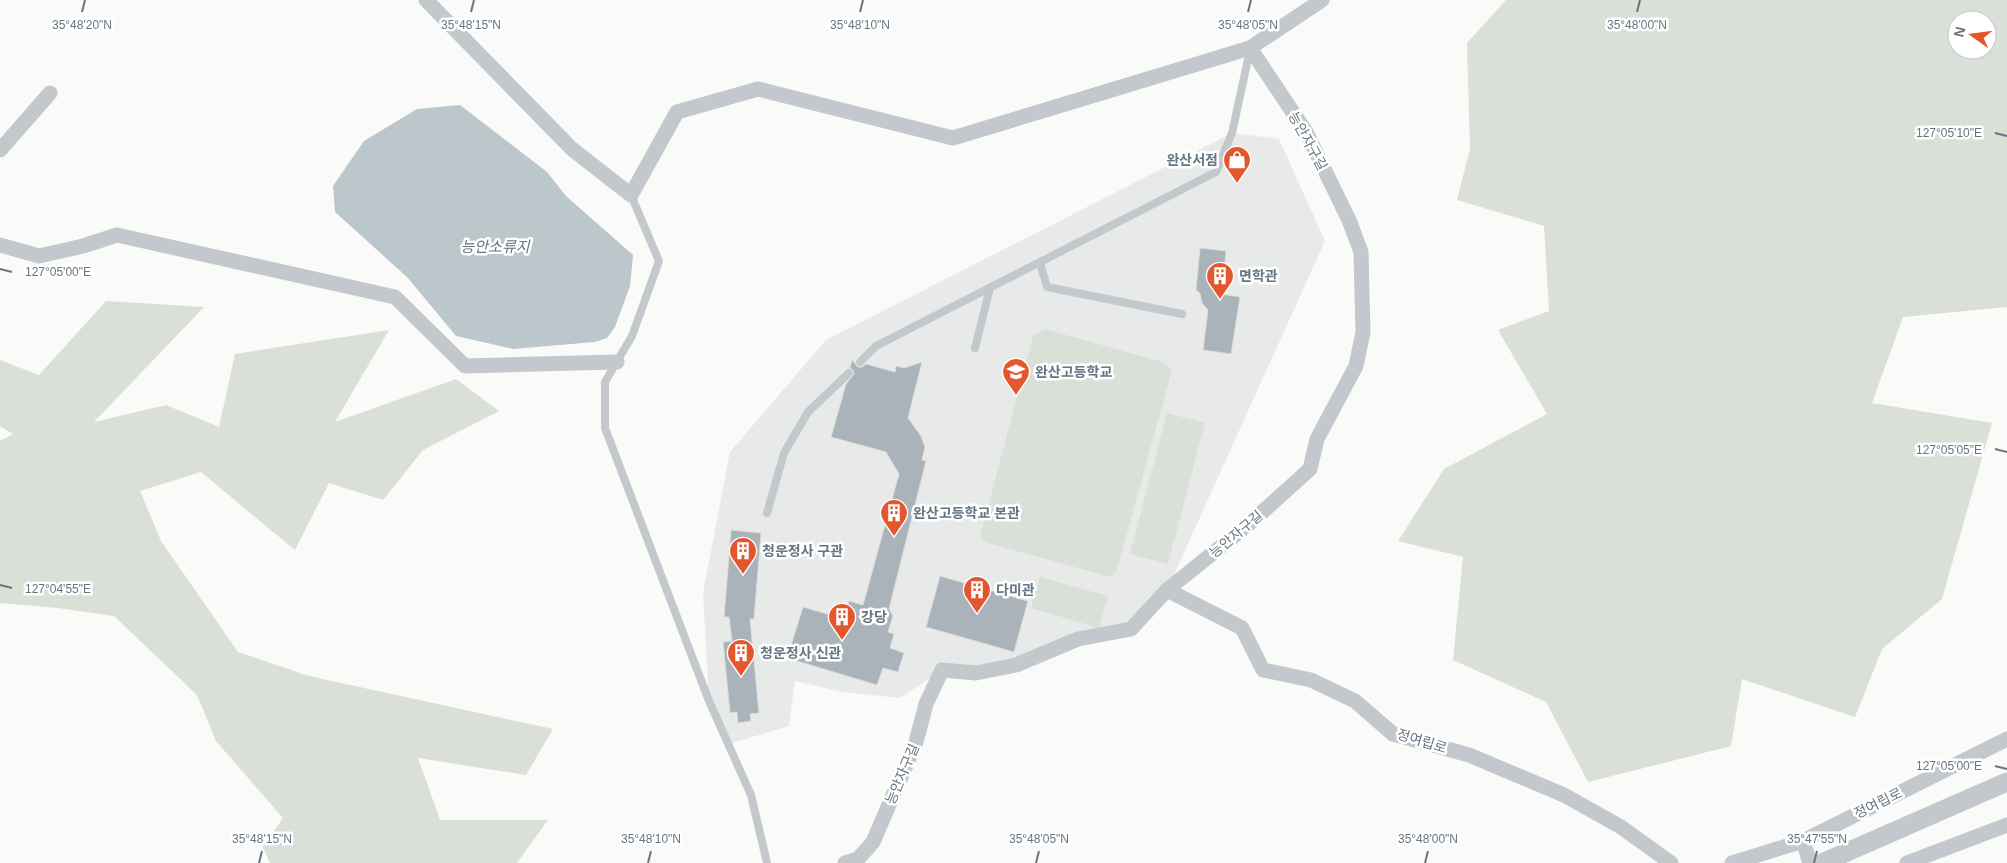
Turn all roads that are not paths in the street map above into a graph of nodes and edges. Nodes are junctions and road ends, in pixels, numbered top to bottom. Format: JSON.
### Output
{"nodes":[{"id":1,"x":426,"y":0,"type":"edge"},
{"id":2,"x":1322,"y":0,"type":"edge"},
{"id":3,"x":1250,"y":48,"type":"junction"},
{"id":4,"x":50,"y":93,"type":"dead end"},
{"id":5,"x":0,"y":150,"type":"edge"},
{"id":6,"x":631,"y":195,"type":"junction"},
{"id":7,"x":0,"y":245,"type":"edge"},
{"id":8,"x":1040,"y":263,"type":"junction"},
{"id":9,"x":990,"y":288,"type":"junction"},
{"id":10,"x":1182,"y":314,"type":"dead end"},
{"id":11,"x":975,"y":348,"type":"dead end"},
{"id":12,"x":617,"y":362,"type":"junction"},
{"id":13,"x":860,"y":362,"type":"dead end"},
{"id":14,"x":849,"y":373,"type":"dead end"},
{"id":15,"x":767,"y":513,"type":"dead end"},
{"id":16,"x":1167,"y":590,"type":"junction"},
{"id":17,"x":2007,"y":739,"type":"edge"},
{"id":18,"x":2007,"y":782,"type":"edge"},
{"id":19,"x":2007,"y":825,"type":"edge"},
{"id":20,"x":1803,"y":841,"type":"junction"},
{"id":21,"x":767,"y":863,"type":"edge"},
{"id":22,"x":845,"y":863,"type":"edge"},
{"id":23,"x":1671,"y":863,"type":"edge"},
{"id":24,"x":1732,"y":863,"type":"edge"},
{"id":25,"x":1810,"y":863,"type":"edge"},
{"id":26,"x":1822,"y":863,"type":"edge"},
{"id":27,"x":1907,"y":863,"type":"edge"}],
"edges":[{"from":1,"to":6,"type":"street"},
{"from":2,"to":3,"type":"street"},
{"from":3,"to":6,"type":"street"},
{"from":3,"to":8,"type":"lane"},
{"from":3,"to":16,"type":"street","name":"능안자구길"},
{"from":4,"to":5,"type":"street"},
{"from":6,"to":12,"type":"lane"},
{"from":7,"to":12,"type":"street"},
{"from":8,"to":9,"type":"lane"},
{"from":8,"to":10,"type":"lane"},
{"from":9,"to":11,"type":"lane"},
{"from":9,"to":13,"type":"lane"},
{"from":12,"to":21,"type":"lane"},
{"from":14,"to":15,"type":"lane"},
{"from":16,"to":22,"type":"street","name":"능안자구길"},
{"from":16,"to":23,"type":"street","name":"정여립로"},
{"from":17,"to":20,"type":"street","name":"정여립로"},
{"from":18,"to":26,"type":"street"},
{"from":19,"to":27,"type":"street"},
{"from":20,"to":24,"type":"street","name":"정여립로"},
{"from":20,"to":25,"type":"street"}]}
